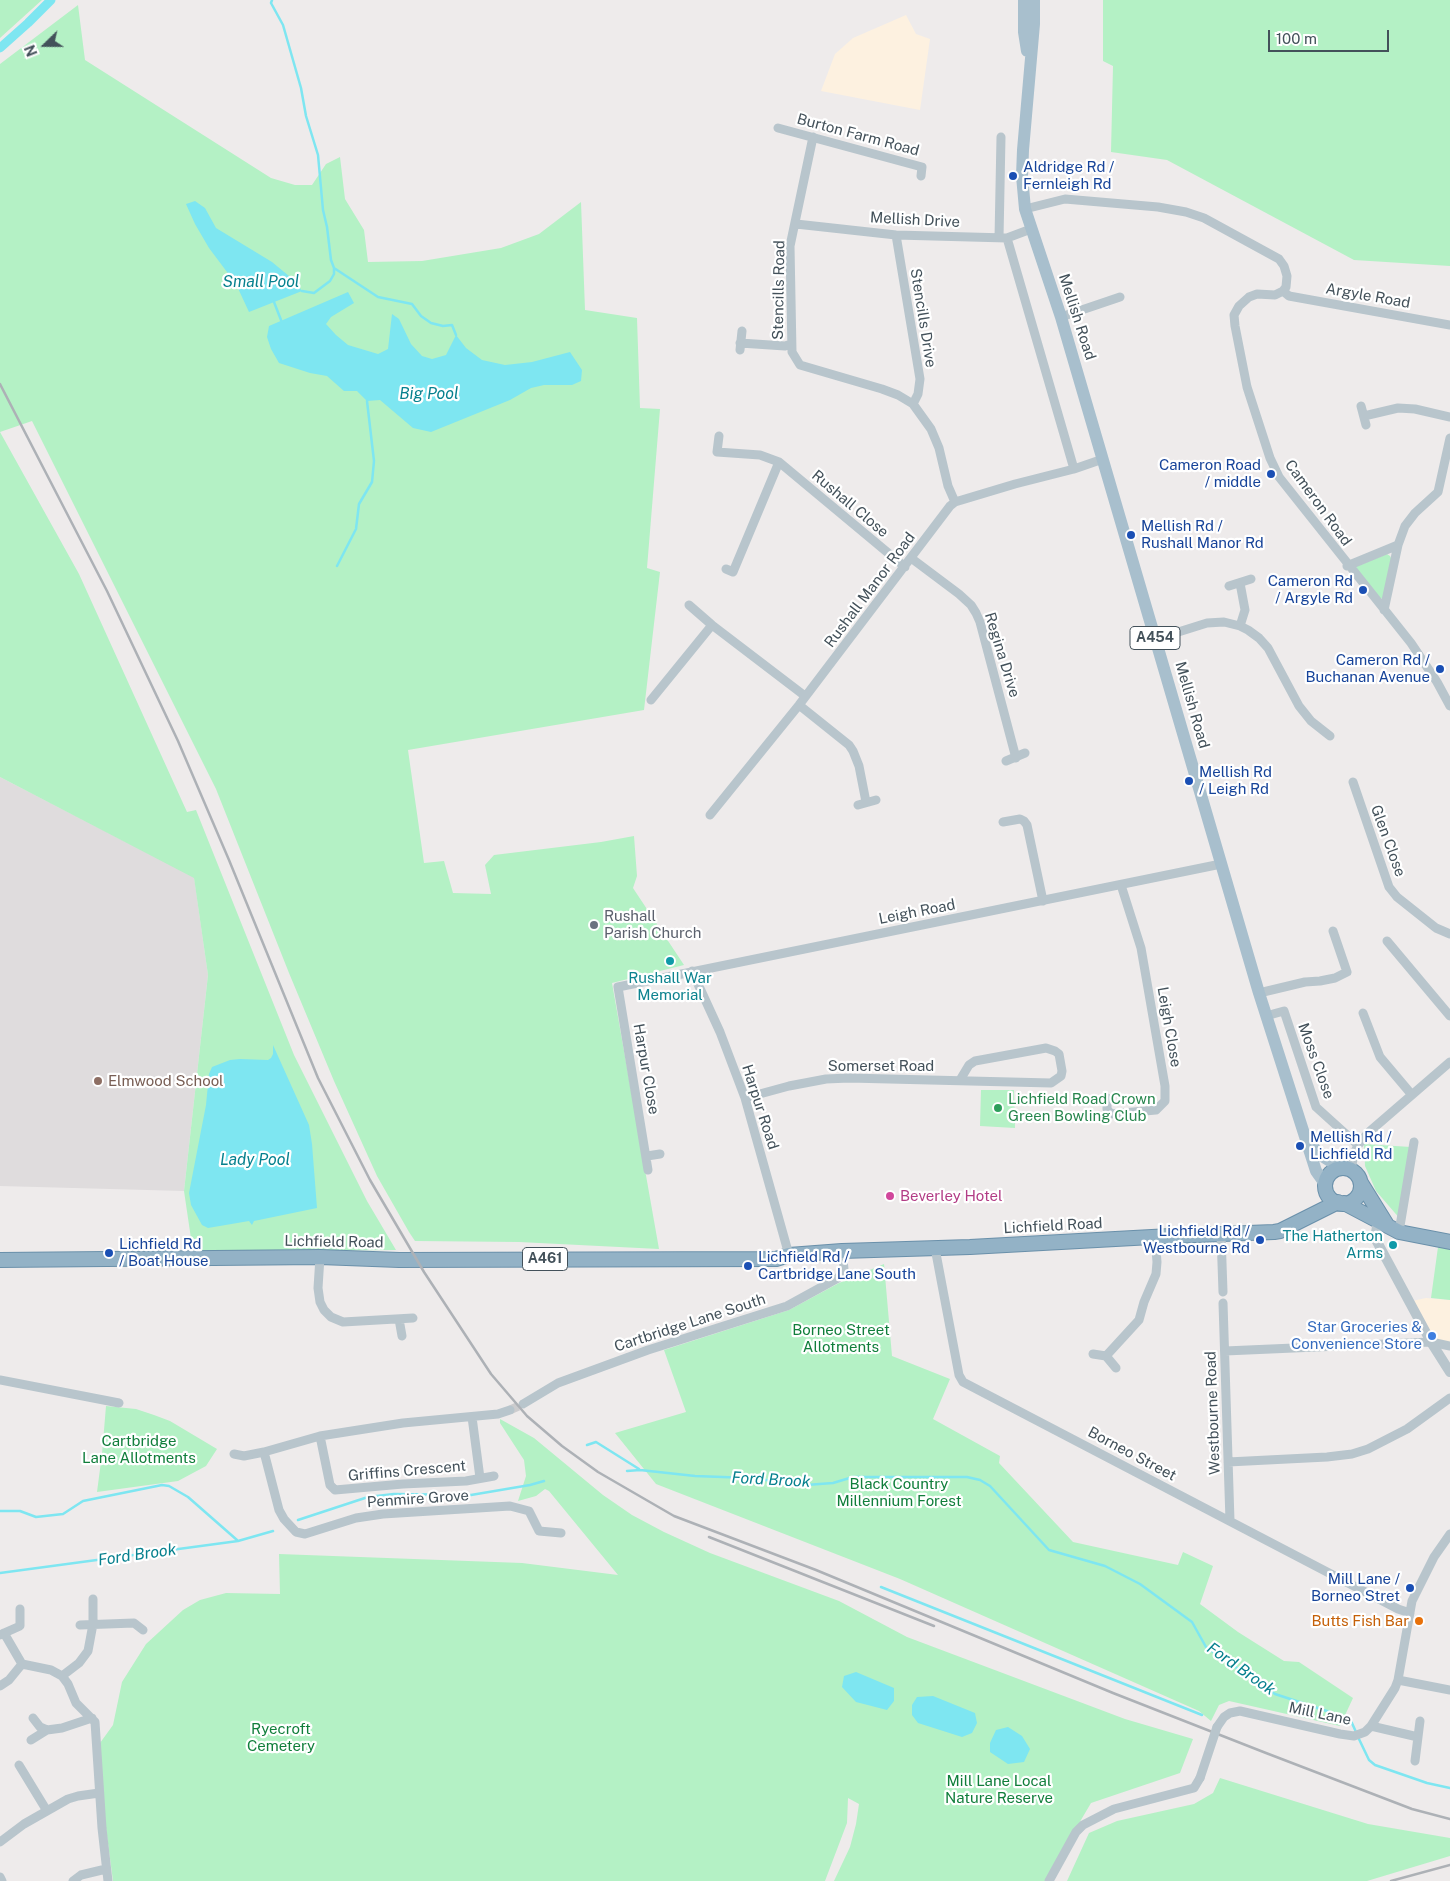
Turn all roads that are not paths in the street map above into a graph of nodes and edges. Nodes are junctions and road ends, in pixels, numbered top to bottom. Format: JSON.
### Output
{"nodes":[{"id":1,"x":1024,"y":0,"type":"edge"},
{"id":2,"x":1034,"y":0,"type":"edge"},
{"id":3,"x":1030,"y":63,"type":"junction"},
{"id":4,"x":778,"y":128,"type":"dead end"},
{"id":5,"x":813,"y":137,"type":"junction"},
{"id":6,"x":1001,"y":137,"type":"dead end"},
{"id":7,"x":921,"y":176,"type":"dead end"},
{"id":8,"x":1025,"y":209,"type":"junction"},
{"id":9,"x":796,"y":224,"type":"junction"},
{"id":10,"x":1031,"y":229,"type":"junction"},
{"id":11,"x":896,"y":234,"type":"junction"},
{"id":12,"x":1003,"y":238,"type":"junction"},
{"id":13,"x":1283,"y":291,"type":"junction"},
{"id":14,"x":1120,"y":297,"type":"dead end"},
{"id":15,"x":1061,"y":317,"type":"junction"},
{"id":16,"x":1450,"y":325,"type":"edge"},
{"id":17,"x":742,"y":331,"type":"dead end"},
{"id":18,"x":790,"y":344,"type":"junction"},
{"id":19,"x":912,"y":404,"type":"junction"},
{"id":20,"x":1361,"y":406,"type":"dead end"},
{"id":21,"x":1450,"y":417,"type":"edge"},
{"id":22,"x":719,"y":436,"type":"dead end"},
{"id":23,"x":1450,"y":438,"type":"edge"},
{"id":24,"x":1103,"y":459,"type":"junction"},
{"id":25,"x":779,"y":462,"type":"junction"},
{"id":26,"x":1074,"y":469,"type":"junction"},
{"id":27,"x":956,"y":502,"type":"junction"},
{"id":28,"x":1398,"y":545,"type":"junction"},
{"id":29,"x":911,"y":558,"type":"junction"},
{"id":30,"x":1348,"y":566,"type":"junction"},
{"id":31,"x":905,"y":567,"type":"junction"},
{"id":32,"x":726,"y":569,"type":"dead end"},
{"id":33,"x":1251,"y":579,"type":"dead end"},
{"id":34,"x":1240,"y":583,"type":"junction"},
{"id":35,"x":1229,"y":586,"type":"dead end"},
{"id":36,"x":689,"y":605,"type":"dead end"},
{"id":37,"x":1384,"y":610,"type":"junction"},
{"id":38,"x":712,"y":625,"type":"junction"},
{"id":39,"x":1240,"y":626,"type":"junction"},
{"id":40,"x":1156,"y":639,"type":"junction"},
{"id":41,"x":805,"y":696,"type":"junction"},
{"id":42,"x":651,"y":700,"type":"dead end"},
{"id":43,"x":799,"y":705,"type":"junction"},
{"id":44,"x":1450,"y":706,"type":"edge"},
{"id":45,"x":1319,"y":728,"type":"junction"},
{"id":46,"x":1312,"y":736,"type":"dead end"},
{"id":47,"x":1330,"y":736,"type":"dead end"},
{"id":48,"x":1006,"y":761,"type":"dead end"},
{"id":49,"x":1352,"y":787,"type":"dead end"},
{"id":50,"x":867,"y":802,"type":"dead end"},
{"id":51,"x":710,"y":814,"type":"dead end"},
{"id":52,"x":1005,"y":823,"type":"dead end"},
{"id":53,"x":1221,"y":864,"type":"junction"},
{"id":54,"x":1122,"y":885,"type":"junction"},
{"id":55,"x":1043,"y":901,"type":"junction"},
{"id":56,"x":1333,"y":931,"type":"dead end"},
{"id":57,"x":1450,"y":934,"type":"edge"},
{"id":58,"x":1387,"y":941,"type":"dead end"},
{"id":59,"x":692,"y":971,"type":"junction"},
{"id":60,"x":618,"y":986,"type":"joint"},
{"id":61,"x":1259,"y":993,"type":"junction"},
{"id":62,"x":1363,"y":1013,"type":"dead end"},
{"id":63,"x":1273,"y":1014,"type":"dead end"},
{"id":64,"x":1450,"y":1016,"type":"edge"},
{"id":65,"x":1450,"y":1062,"type":"edge"},
{"id":66,"x":960,"y":1080,"type":"junction"},
{"id":67,"x":1412,"y":1095,"type":"junction"},
{"id":68,"x":744,"y":1098,"type":"junction"},
{"id":69,"x":1107,"y":1098,"type":"dead end"},
{"id":70,"x":1305,"y":1139,"type":"junction"},
{"id":71,"x":1414,"y":1142,"type":"dead end"},
{"id":72,"x":1358,"y":1145,"type":"junction"},
{"id":73,"x":660,"y":1154,"type":"dead end"},
{"id":74,"x":647,"y":1156,"type":"junction"},
{"id":75,"x":1346,"y":1169,"type":"junction"},
{"id":76,"x":648,"y":1170,"type":"dead end"},
{"id":77,"x":1361,"y":1183,"type":"junction"},
{"id":78,"x":1334,"y":1196,"type":"junction"},
{"id":79,"x":1389,"y":1227,"type":"junction"},
{"id":80,"x":1221,"y":1234,"type":"junction"},
{"id":81,"x":1155,"y":1237,"type":"junction"},
{"id":82,"x":1450,"y":1242,"type":"edge"},
{"id":83,"x":935,"y":1248,"type":"junction"},
{"id":84,"x":842,"y":1251,"type":"junction"},
{"id":85,"x":789,"y":1255,"type":"junction"},
{"id":86,"x":320,"y":1258,"type":"junction"},
{"id":87,"x":0,"y":1260,"type":"edge"},
{"id":88,"x":1223,"y":1292,"type":"dead end"},
{"id":89,"x":1223,"y":1303,"type":"dead end"},
{"id":90,"x":413,"y":1318,"type":"dead end"},
{"id":91,"x":399,"y":1319,"type":"junction"},
{"id":92,"x":402,"y":1336,"type":"dead end"},
{"id":93,"x":1431,"y":1342,"type":"junction"},
{"id":94,"x":1450,"y":1346,"type":"edge"},
{"id":95,"x":1225,"y":1352,"type":"junction"},
{"id":96,"x":1093,"y":1354,"type":"dead end"},
{"id":97,"x":1106,"y":1356,"type":"junction"},
{"id":98,"x":1116,"y":1368,"type":"dead end"},
{"id":99,"x":1450,"y":1372,"type":"edge"},
{"id":100,"x":0,"y":1380,"type":"edge"},
{"id":101,"x":1450,"y":1398,"type":"edge"},
{"id":102,"x":119,"y":1403,"type":"dead end"},
{"id":103,"x":523,"y":1404,"type":"tunnel mouth"},
{"id":104,"x":510,"y":1410,"type":"tunnel mouth"},
{"id":105,"x":472,"y":1417,"type":"junction"},
{"id":106,"x":320,"y":1436,"type":"junction"},
{"id":107,"x":264,"y":1452,"type":"junction"},
{"id":108,"x":234,"y":1454,"type":"dead end"},
{"id":109,"x":1228,"y":1462,"type":"junction"},
{"id":110,"x":494,"y":1476,"type":"dead end"},
{"id":111,"x":480,"y":1478,"type":"junction"},
{"id":112,"x":1230,"y":1521,"type":"junction"},
{"id":113,"x":561,"y":1532,"type":"dead end"},
{"id":114,"x":1450,"y":1534,"type":"edge"},
{"id":115,"x":1446,"y":1546,"type":"edge"},
{"id":116,"x":93,"y":1599,"type":"dead end"},
{"id":117,"x":20,"y":1609,"type":"dead end"},
{"id":118,"x":1410,"y":1613,"type":"junction"},
{"id":119,"x":93,"y":1624,"type":"junction"},
{"id":120,"x":80,"y":1625,"type":"dead end"},
{"id":121,"x":143,"y":1630,"type":"dead end"},
{"id":122,"x":2,"y":1634,"type":"edge"},
{"id":123,"x":22,"y":1664,"type":"junction"},
{"id":124,"x":62,"y":1676,"type":"junction"},
{"id":125,"x":1398,"y":1680,"type":"junction"},
{"id":126,"x":0,"y":1686,"type":"edge"},
{"id":127,"x":1450,"y":1690,"type":"edge"},
{"id":128,"x":33,"y":1718,"type":"dead end"},
{"id":129,"x":92,"y":1718,"type":"junction"},
{"id":130,"x":1420,"y":1721,"type":"dead end"},
{"id":131,"x":1368,"y":1729,"type":"junction"},
{"id":132,"x":47,"y":1730,"type":"junction"},
{"id":133,"x":1418,"y":1736,"type":"junction"},
{"id":134,"x":31,"y":1740,"type":"dead end"},
{"id":135,"x":1416,"y":1761,"type":"dead end"},
{"id":136,"x":18,"y":1765,"type":"dead end"},
{"id":137,"x":99,"y":1793,"type":"junction"},
{"id":138,"x":46,"y":1811,"type":"junction"},
{"id":139,"x":0,"y":1842,"type":"edge"},
{"id":140,"x":106,"y":1869,"type":"junction"},
{"id":141,"x":0,"y":1877,"type":"edge"},
{"id":142,"x":2,"y":1881,"type":"edge"},
{"id":143,"x":73,"y":1881,"type":"edge"},
{"id":144,"x":108,"y":1881,"type":"edge"},
{"id":145,"x":1049,"y":1881,"type":"edge"}],
"edges":[{"from":1,"to":3,"type":"main road","number":"A454"},
{"from":2,"to":3,"type":"main road","number":"A454"},
{"from":3,"to":8,"type":"main road","name":"Mellish Road","number":"A454"},
{"from":4,"to":5,"type":"street","name":"Burton Farm Road"},
{"from":5,"to":7,"type":"street","name":"Burton Farm Road"},
{"from":5,"to":9,"type":"street","name":"Stencills Road"},
{"from":6,"to":12,"type":"street"},
{"from":8,"to":10,"type":"main road","name":"Mellish Road","number":"A454"},
{"from":8,"to":13,"type":"street"},
{"from":9,"to":11,"type":"street","name":"Mellish Drive"},
{"from":9,"to":18,"type":"street","name":"Stencills Road"},
{"from":10,"to":12,"type":"street","name":"Mellish Drive"},
{"from":10,"to":15,"type":"main road","name":"Mellish Road","number":"A454"},
{"from":11,"to":12,"type":"street","name":"Mellish Drive"},
{"from":11,"to":19,"type":"street","name":"Stencills Drive"},
{"from":12,"to":26,"type":"street"},
{"from":13,"to":16,"type":"street","name":"Argyle Road"},
{"from":13,"to":30,"type":"street","name":"Cameron Road"},
{"from":14,"to":15,"type":"street"},
{"from":15,"to":24,"type":"main road","name":"Mellish Road","number":"A454"},
{"from":17,"to":18,"type":"street"},
{"from":18,"to":19,"type":"street","name":"Stencills Road"},
{"from":19,"to":27,"type":"street","name":"Stencills Road"},
{"from":20,"to":21,"type":"street"},
{"from":22,"to":25,"type":"street","name":"Rushall Close"},
{"from":23,"to":28,"type":"street"},
{"from":24,"to":26,"type":"street"},
{"from":24,"to":40,"type":"main road","name":"Mellish Road","number":"A454"},
{"from":25,"to":31,"type":"street","name":"Rushall Close"},
{"from":25,"to":32,"type":"street"},
{"from":26,"to":27,"type":"street"},
{"from":27,"to":29,"type":"street","name":"Rushall Manor Road"},
{"from":28,"to":30,"type":"street"},
{"from":28,"to":37,"type":"street"},
{"from":29,"to":31,"type":"street","name":"Rushall Manor Road"},
{"from":29,"to":48,"type":"street","name":"Regina Drive"},
{"from":30,"to":37,"type":"street","name":"Cameron Road"},
{"from":31,"to":41,"type":"street","name":"Rushall Manor Road"},
{"from":33,"to":34,"type":"street"},
{"from":34,"to":35,"type":"street"},
{"from":34,"to":39,"type":"street"},
{"from":36,"to":38,"type":"street"},
{"from":37,"to":44,"type":"street","name":"Cameron Road"},
{"from":38,"to":41,"type":"street"},
{"from":38,"to":42,"type":"street"},
{"from":39,"to":40,"type":"street"},
{"from":39,"to":45,"type":"street"},
{"from":40,"to":53,"type":"main road","name":"Mellish Road","number":"A454"},
{"from":41,"to":43,"type":"street","name":"Rushall Manor Road"},
{"from":43,"to":50,"type":"street"},
{"from":43,"to":51,"type":"street","name":"Rushall Manor Road"},
{"from":45,"to":46,"type":"street"},
{"from":45,"to":47,"type":"street"},
{"from":49,"to":57,"type":"street","name":"Glen Close"},
{"from":52,"to":55,"type":"street"},
{"from":53,"to":54,"type":"street","name":"Leigh Road"},
{"from":53,"to":61,"type":"main road","name":"Mellish Road","number":"A454"},
{"from":54,"to":55,"type":"street","name":"Leigh Road"},
{"from":54,"to":69,"type":"street","name":"Leigh Close"},
{"from":55,"to":59,"type":"street","name":"Leigh Road"},
{"from":56,"to":61,"type":"street"},
{"from":58,"to":64,"type":"street"},
{"from":59,"to":60,"type":"street","name":"Leigh Road"},
{"from":59,"to":68,"type":"street","name":"Harpur Road"},
{"from":60,"to":74,"type":"street","name":"Harpur Close"},
{"from":61,"to":70,"type":"main road","name":"Mellish Road","number":"A454"},
{"from":62,"to":67,"type":"street"},
{"from":63,"to":72,"type":"street","name":"Moss Close"},
{"from":65,"to":67,"type":"street"},
{"from":66,"to":66,"type":"street","name":"Somerset Road"},
{"from":66,"to":68,"type":"street","name":"Somerset Road"},
{"from":67,"to":72,"type":"street"},
{"from":68,"to":85,"type":"street","name":"Harpur Road"},
{"from":70,"to":75,"type":"main road","name":"Mellish Road","number":"A454"},
{"from":70,"to":78,"type":"main road","name":"Mellish Road","number":"A454"},
{"from":71,"to":79,"type":"street"},
{"from":72,"to":75,"type":"street"},
{"from":73,"to":74,"type":"street"},
{"from":74,"to":76,"type":"street","name":"Harpur Close"},
{"from":75,"to":77,"type":"highway"},
{"from":75,"to":78,"type":"highway"},
{"from":77,"to":78,"type":"highway"},
{"from":77,"to":79,"type":"highway"},
{"from":78,"to":79,"type":"highway"},
{"from":78,"to":80,"type":"highway","name":"Lichfield Road","number":"A461"},
{"from":79,"to":82,"type":"highway"},
{"from":79,"to":93,"type":"street"},
{"from":80,"to":81,"type":"highway","name":"Lichfield Road","number":"A461"},
{"from":80,"to":88,"type":"street"},
{"from":81,"to":83,"type":"highway","name":"Lichfield Road","number":"A461"},
{"from":81,"to":97,"type":"street"},
{"from":83,"to":84,"type":"highway","name":"Lichfield Road","number":"A461"},
{"from":83,"to":112,"type":"street","name":"Borneo Street"},
{"from":84,"to":85,"type":"highway","name":"Lichfield Road","number":"A461"},
{"from":84,"to":103,"type":"street","name":"Cartbridge Lane South"},
{"from":85,"to":86,"type":"highway","name":"Lichfield Road","number":"A461"},
{"from":86,"to":87,"type":"highway","name":"Lichfield Road","number":"A461"},
{"from":86,"to":91,"type":"street"},
{"from":89,"to":95,"type":"street","name":"Westbourne Road"},
{"from":90,"to":91,"type":"street"},
{"from":91,"to":92,"type":"street"},
{"from":93,"to":94,"type":"street"},
{"from":93,"to":95,"type":"street"},
{"from":93,"to":99,"type":"street"},
{"from":95,"to":109,"type":"street","name":"Westbourne Road"},
{"from":96,"to":97,"type":"street"},
{"from":97,"to":98,"type":"street"},
{"from":100,"to":102,"type":"street"},
{"from":101,"to":109,"type":"street"},
{"from":104,"to":105,"type":"street"},
{"from":105,"to":106,"type":"street"},
{"from":105,"to":111,"type":"street","name":"Griffins Crescent"},
{"from":106,"to":107,"type":"street"},
{"from":106,"to":111,"type":"street","name":"Griffins Crescent"},
{"from":107,"to":108,"type":"street"},
{"from":107,"to":113,"type":"street","name":"Penmire Grove"},
{"from":109,"to":112,"type":"street","name":"Westbourne Road"},
{"from":110,"to":111,"type":"street","name":"Griffins Crescent"},
{"from":112,"to":118,"type":"street","name":"Borneo Street"},
{"from":114,"to":115,"type":"street","name":"Mill Lane"},
{"from":115,"to":118,"type":"street","name":"Mill Lane"},
{"from":116,"to":119,"type":"street"},
{"from":117,"to":122,"type":"street"},
{"from":118,"to":125,"type":"street","name":"Mill Lane"},
{"from":119,"to":120,"type":"street"},
{"from":119,"to":121,"type":"street"},
{"from":119,"to":124,"type":"street"},
{"from":122,"to":123,"type":"street"},
{"from":123,"to":124,"type":"street"},
{"from":123,"to":126,"type":"street"},
{"from":124,"to":129,"type":"street"},
{"from":125,"to":127,"type":"street"},
{"from":125,"to":131,"type":"street","name":"Mill Lane"},
{"from":128,"to":132,"type":"street"},
{"from":129,"to":132,"type":"street"},
{"from":129,"to":137,"type":"street"},
{"from":130,"to":133,"type":"street"},
{"from":131,"to":133,"type":"street"},
{"from":131,"to":145,"type":"street","name":"Mill Lane","bridge":true},
{"from":132,"to":134,"type":"street"},
{"from":133,"to":135,"type":"street"},
{"from":136,"to":138,"type":"street"},
{"from":137,"to":138,"type":"street"},
{"from":137,"to":140,"type":"street"},
{"from":138,"to":139,"type":"street"},
{"from":140,"to":143,"type":"street"},
{"from":140,"to":144,"type":"street"},
{"from":141,"to":142,"type":"street"}]}
